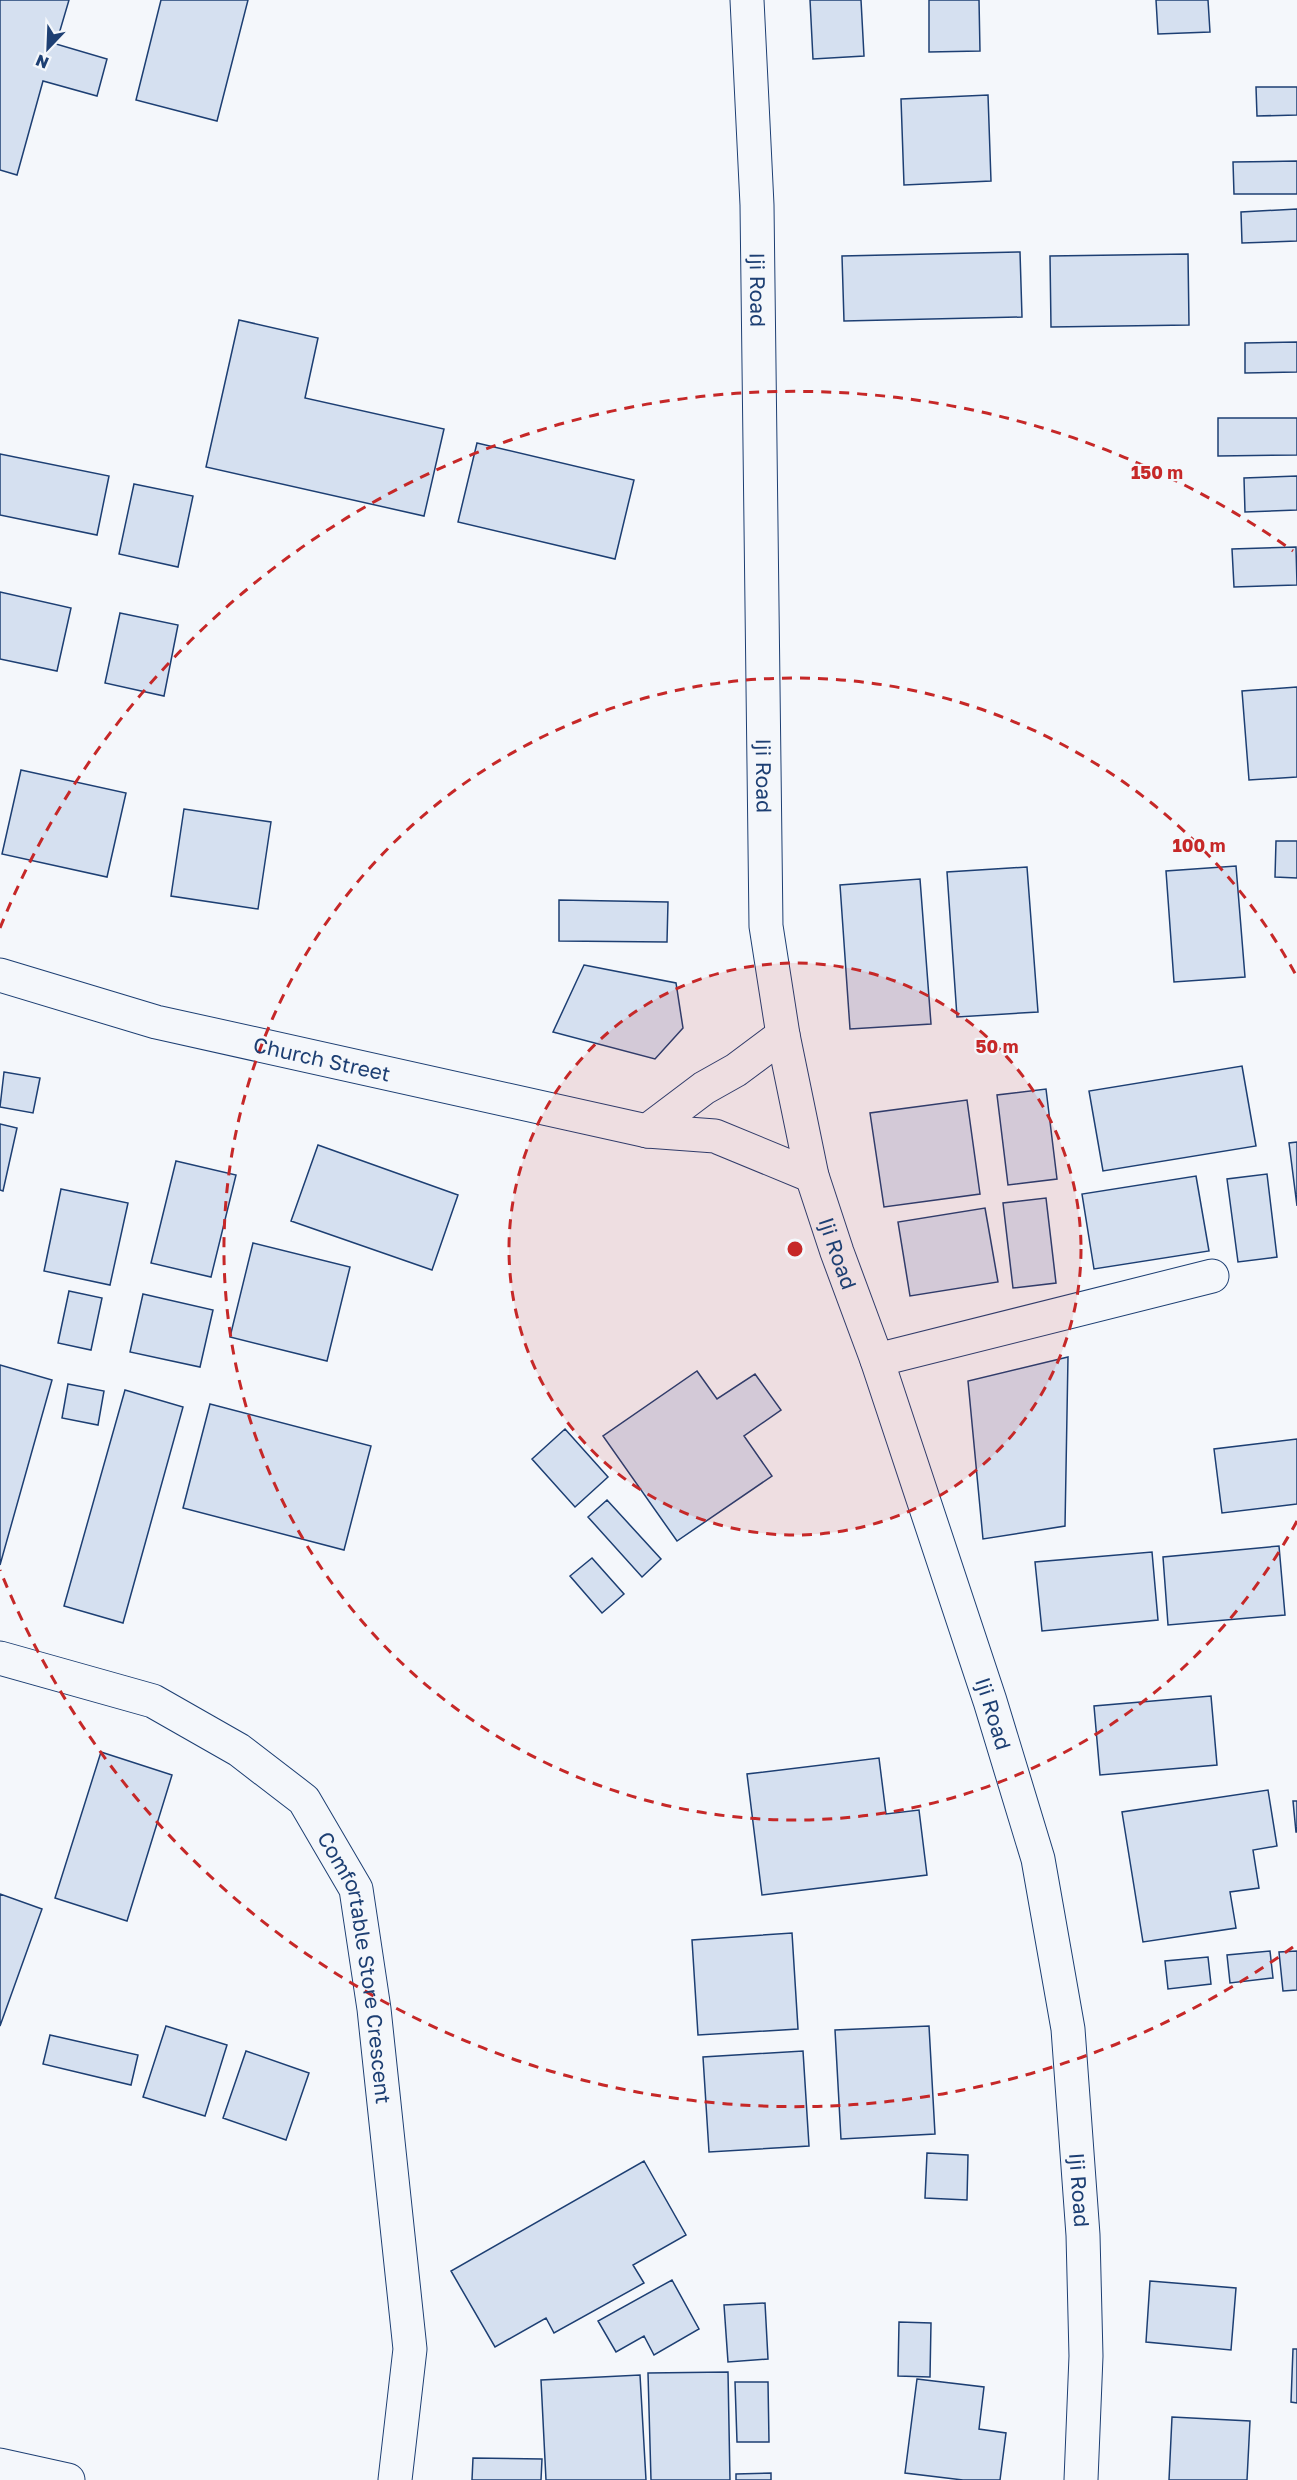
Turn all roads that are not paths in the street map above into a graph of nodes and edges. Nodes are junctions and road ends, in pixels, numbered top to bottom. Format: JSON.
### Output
{"nodes":[{"id":1,"x":747,"y":0,"type":"edge"},
{"id":2,"x":0,"y":975,"type":"edge"},
{"id":3,"x":783,"y":1035,"type":"junction"},
{"id":4,"x":646,"y":1131,"type":"junction"},
{"id":5,"x":812,"y":1176,"type":"junction"},
{"id":6,"x":1212,"y":1276,"type":"dead end"},
{"id":7,"x":877,"y":1360,"type":"junction"},
{"id":8,"x":0,"y":1658,"type":"edge"},
{"id":9,"x":0,"y":2465,"type":"edge"},
{"id":10,"x":68,"y":2480,"type":"edge"},
{"id":11,"x":395,"y":2480,"type":"edge"},
{"id":12,"x":1081,"y":2480,"type":"edge"}],
"edges":[{"from":1,"to":3,"type":"street","name":"Iji Road"},
{"from":2,"to":4,"type":"street","name":"Church Street"},
{"from":3,"to":4,"type":"street"},
{"from":3,"to":5,"type":"street","name":"Iji Road"},
{"from":4,"to":5,"type":"street","name":"Church Street"},
{"from":5,"to":7,"type":"street","name":"Iji Road"},
{"from":6,"to":7,"type":"street"},
{"from":7,"to":12,"type":"street","name":"Iji Road"},
{"from":8,"to":11,"type":"street","name":"Comfortable Store Crescent"},
{"from":9,"to":10,"type":"street"}]}
